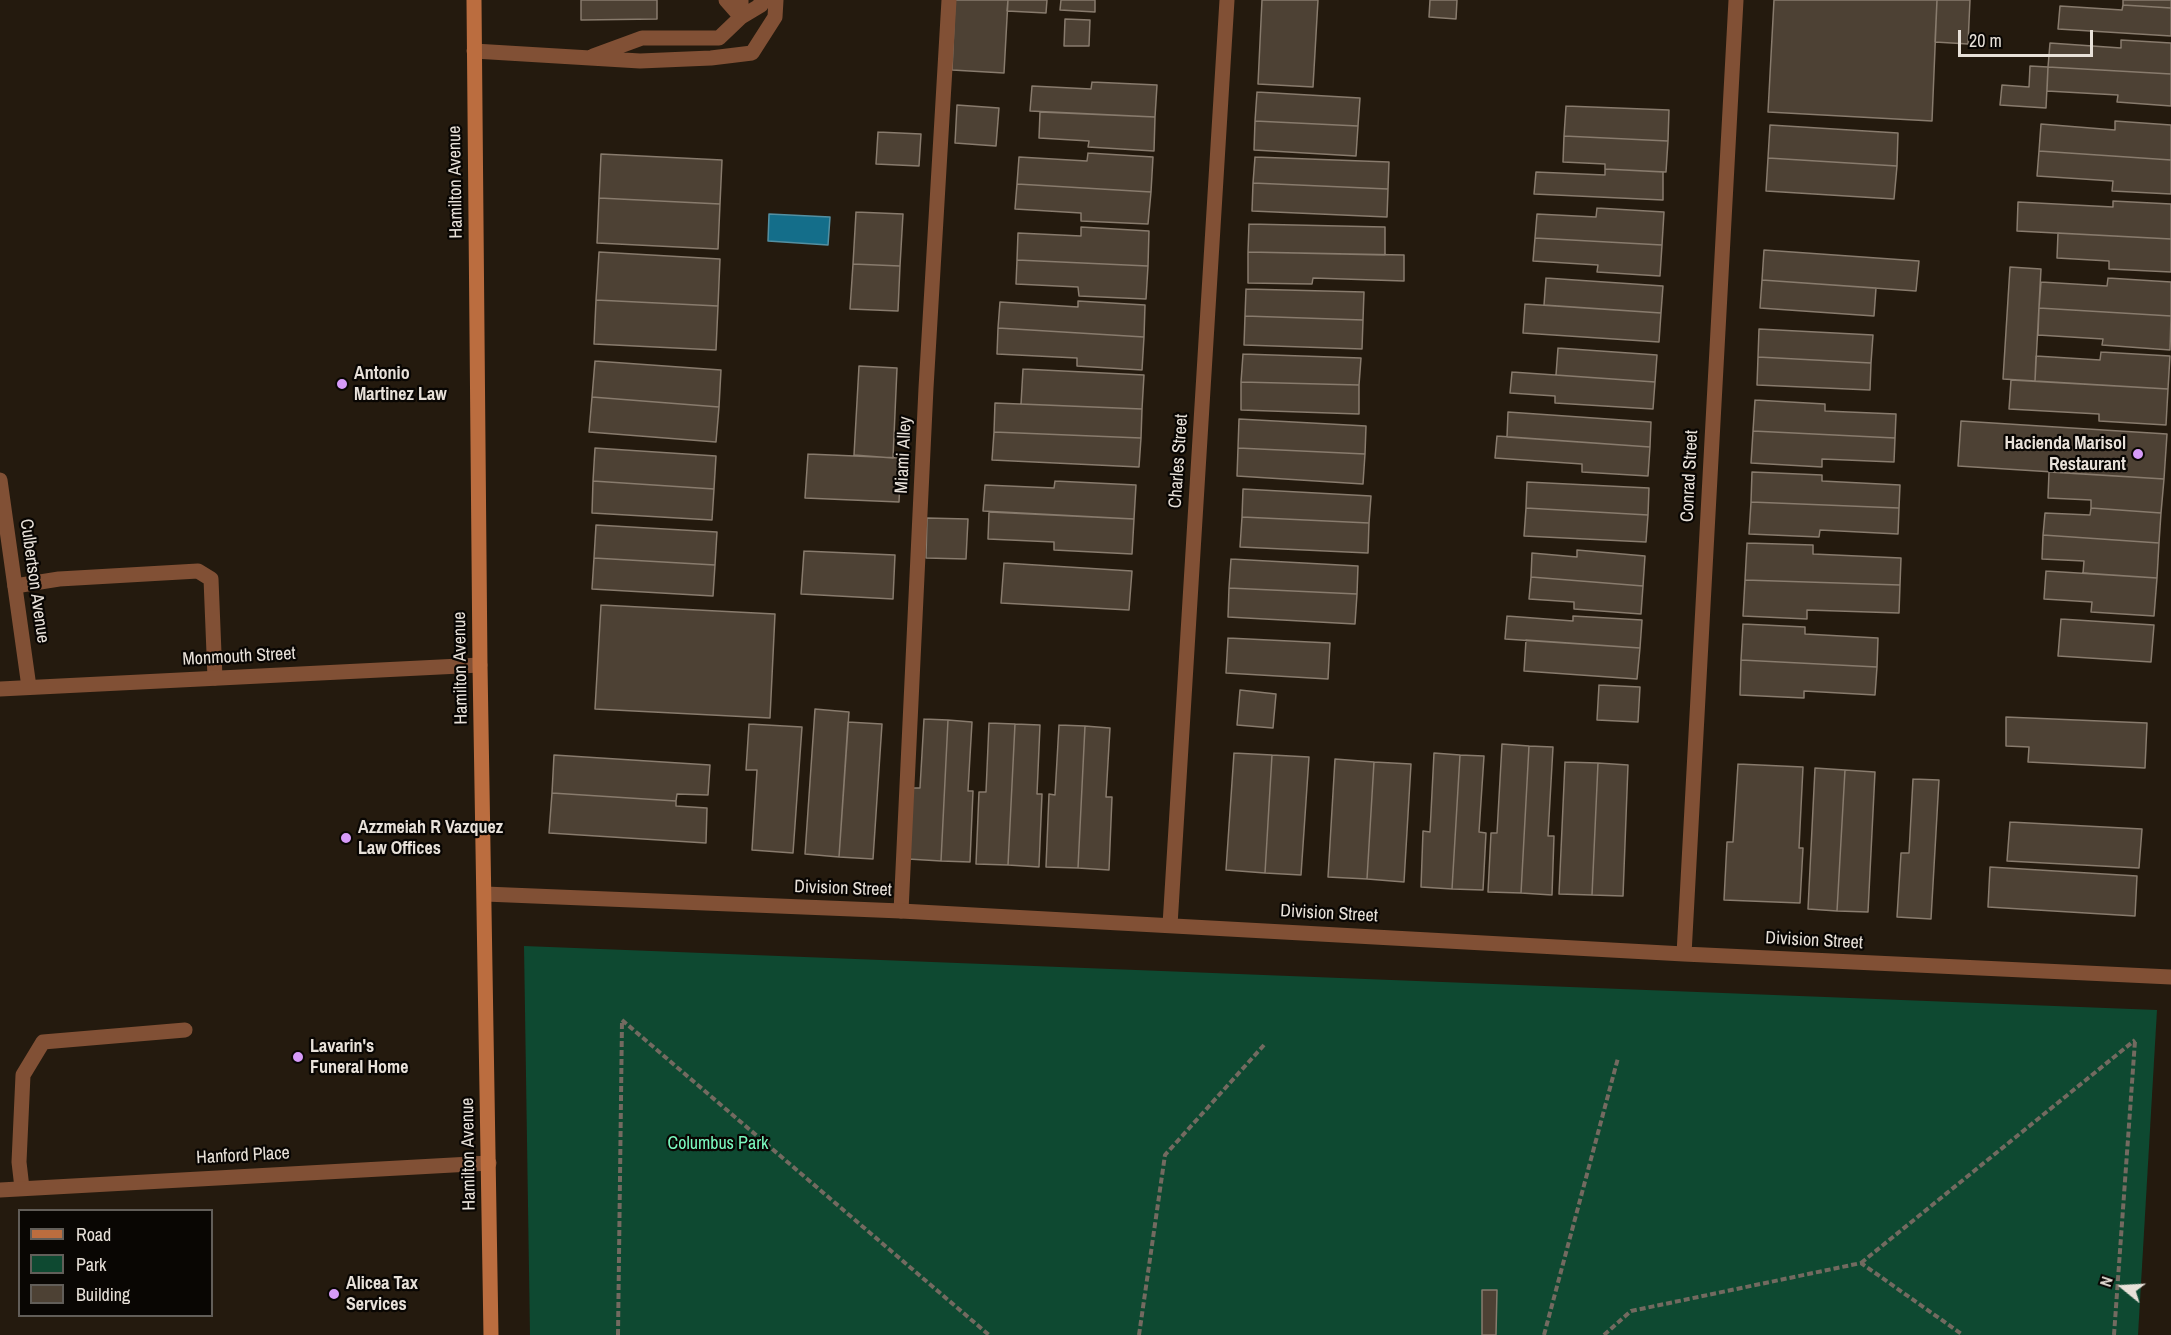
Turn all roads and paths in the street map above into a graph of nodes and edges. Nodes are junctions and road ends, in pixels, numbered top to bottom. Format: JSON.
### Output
{"nodes":[{"id":1,"x":474,"y":0,"type":"edge"},
{"id":2,"x":726,"y":0,"type":"edge"},
{"id":3,"x":741,"y":0,"type":"edge"},
{"id":4,"x":761,"y":0,"type":"edge"},
{"id":5,"x":776,"y":0,"type":"edge"},
{"id":6,"x":949,"y":0,"type":"edge"},
{"id":7,"x":1227,"y":0,"type":"edge"},
{"id":8,"x":1736,"y":0,"type":"edge"},
{"id":9,"x":741,"y":17,"type":"junction"},
{"id":10,"x":474,"y":51,"type":"junction"},
{"id":11,"x":588,"y":58,"type":"junction"},
{"id":12,"x":0,"y":480,"type":"edge"},
{"id":13,"x":15,"y":586,"type":"junction"},
{"id":14,"x":480,"y":665,"type":"junction"},
{"id":15,"x":215,"y":678,"type":"junction"},
{"id":16,"x":29,"y":687,"type":"junction"},
{"id":17,"x":0,"y":689,"type":"edge"},
{"id":18,"x":485,"y":894,"type":"junction"},
{"id":19,"x":902,"y":911,"type":"junction"},
{"id":20,"x":1170,"y":925,"type":"junction"},
{"id":21,"x":1684,"y":954,"type":"junction"},
{"id":22,"x":2171,"y":976,"type":"edge"},
{"id":23,"x":185,"y":1030,"type":"dead end"},
{"id":24,"x":1264,"y":1045,"type":"dead end"},
{"id":25,"x":1618,"y":1058,"type":"dead end"},
{"id":26,"x":489,"y":1162,"type":"junction"},
{"id":27,"x":22,"y":1188,"type":"junction"},
{"id":28,"x":0,"y":1190,"type":"edge"},
{"id":29,"x":1861,"y":1263,"type":"junction"},
{"id":30,"x":491,"y":1335,"type":"edge"},
{"id":31,"x":618,"y":1335,"type":"edge"},
{"id":32,"x":989,"y":1335,"type":"edge"},
{"id":33,"x":1139,"y":1335,"type":"edge"},
{"id":34,"x":1544,"y":1335,"type":"edge"},
{"id":35,"x":1604,"y":1335,"type":"edge"},
{"id":36,"x":1963,"y":1335,"type":"edge"},
{"id":37,"x":2114,"y":1335,"type":"edge"}],
"edges":[{"from":1,"to":10,"type":"main road","name":"Hamilton Avenue"},
{"from":2,"to":9,"type":"street"},
{"from":3,"to":9,"type":"street"},
{"from":4,"to":9,"type":"street"},
{"from":5,"to":11,"type":"street"},
{"from":6,"to":19,"type":"street","name":"Miami Alley"},
{"from":7,"to":20,"type":"street","name":"Charles Street"},
{"from":8,"to":21,"type":"street","name":"Conrad Street"},
{"from":9,"to":11,"type":"street"},
{"from":10,"to":11,"type":"street"},
{"from":10,"to":14,"type":"main road","name":"Hamilton Avenue"},
{"from":12,"to":13,"type":"street","name":"Culbertson Avenue"},
{"from":13,"to":15,"type":"street"},
{"from":13,"to":16,"type":"street","name":"Culbertson Avenue"},
{"from":14,"to":15,"type":"street","name":"Monmouth Street"},
{"from":14,"to":18,"type":"main road","name":"Hamilton Avenue"},
{"from":15,"to":16,"type":"street","name":"Monmouth Street"},
{"from":16,"to":17,"type":"street","name":"Monmouth Street"},
{"from":18,"to":19,"type":"street","name":"Division Street"},
{"from":18,"to":26,"type":"main road","name":"Hamilton Avenue"},
{"from":19,"to":20,"type":"street","name":"Division Street"},
{"from":20,"to":21,"type":"street","name":"Division Street"},
{"from":21,"to":22,"type":"street","name":"Division Street"},
{"from":23,"to":27,"type":"street"},
{"from":24,"to":33,"type":"path"},
{"from":25,"to":34,"type":"path"},
{"from":26,"to":27,"type":"street","name":"Hanford Place"},
{"from":26,"to":30,"type":"main road","name":"Hamilton Avenue"},
{"from":27,"to":28,"type":"street","name":"Hanford Place"},
{"from":29,"to":35,"type":"path"},
{"from":29,"to":36,"type":"path"},
{"from":29,"to":37,"type":"path"},
{"from":31,"to":32,"type":"path"}]}
